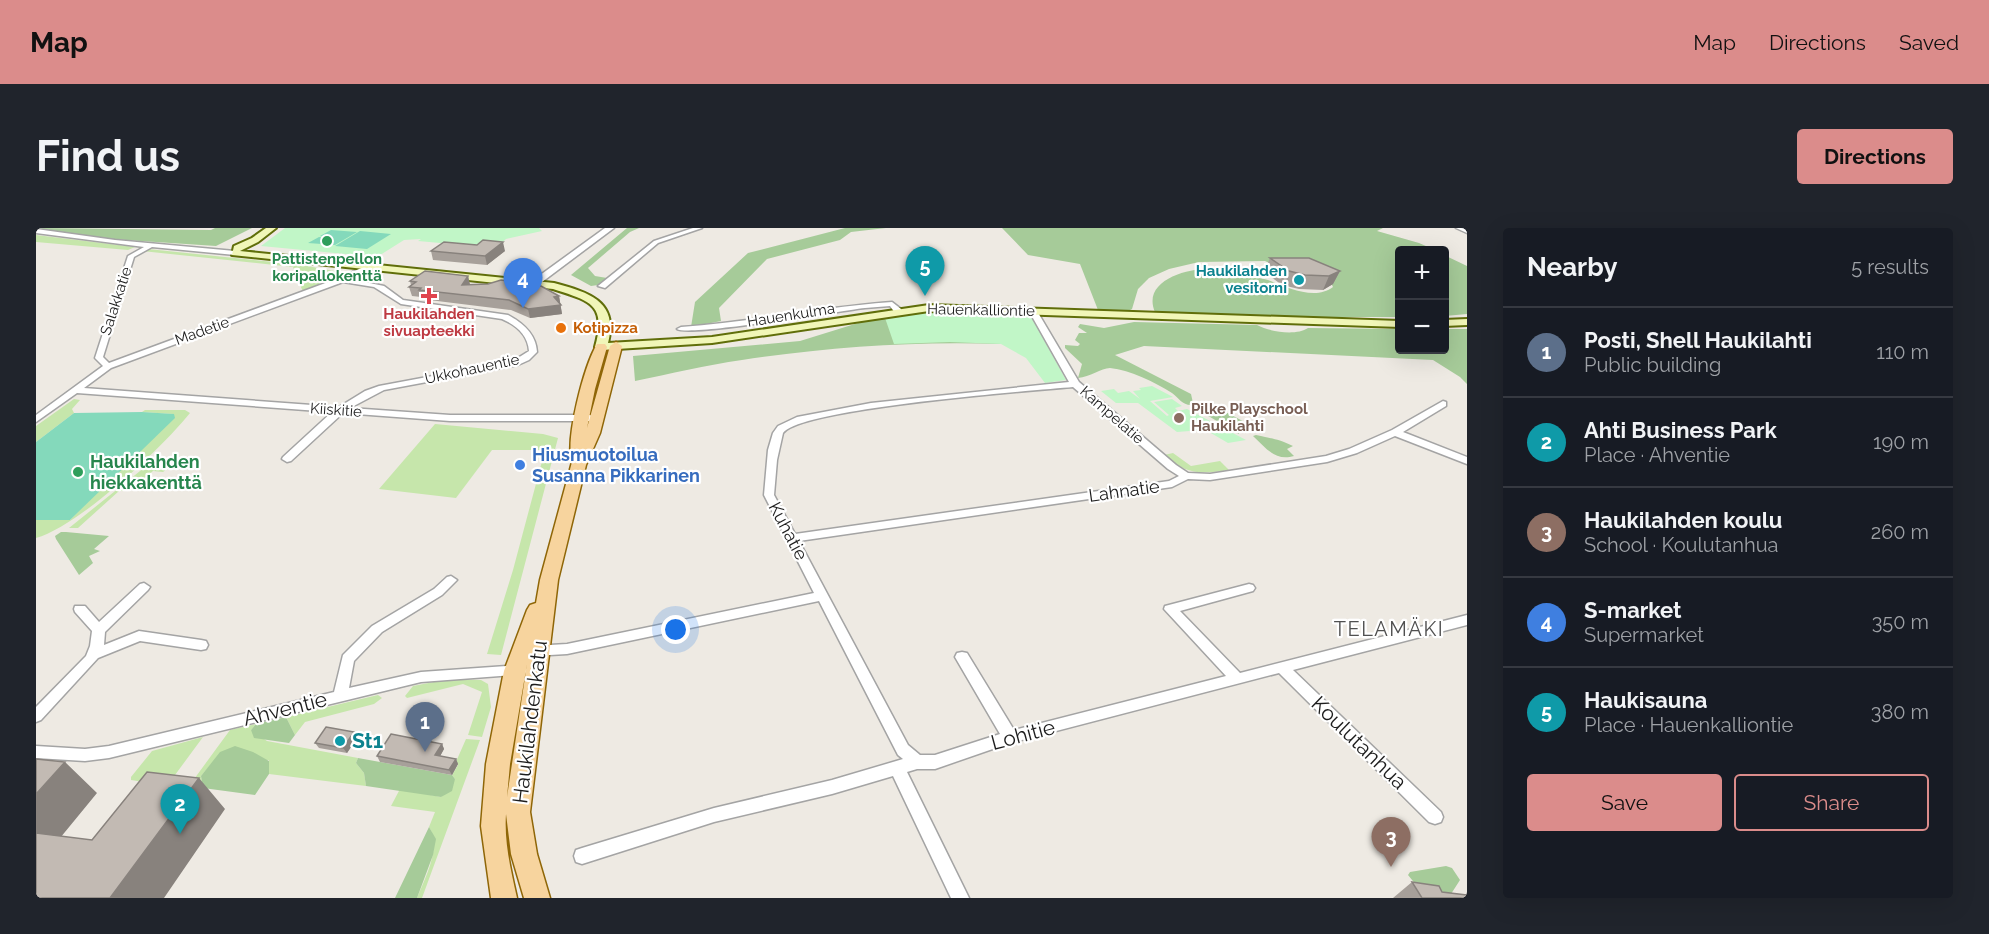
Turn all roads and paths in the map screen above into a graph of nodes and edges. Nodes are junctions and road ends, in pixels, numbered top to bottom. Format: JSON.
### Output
{"nodes":[{"id":1,"x":272,"y":228,"type":"edge"},
{"id":2,"x":610,"y":228,"type":"edge"},
{"id":3,"x":699,"y":228,"type":"edge"},
{"id":4,"x":1460,"y":228,"type":"edge"},
{"id":5,"x":36,"y":231,"type":"edge"},
{"id":6,"x":1467,"y":231,"type":"edge"},
{"id":7,"x":152,"y":245,"type":"junction"},
{"id":8,"x":237,"y":253,"type":"junction"},
{"id":9,"x":376,"y":264,"type":"junction"},
{"id":10,"x":342,"y":280,"type":"junction"},
{"id":11,"x":537,"y":281,"type":"junction"},
{"id":12,"x":602,"y":286,"type":"dead end"},
{"id":13,"x":898,"y":311,"type":"junction"},
{"id":14,"x":1033,"y":311,"type":"junction"},
{"id":15,"x":1467,"y":322,"type":"edge"},
{"id":16,"x":1449,"y":323,"type":"edge"},
{"id":17,"x":1395,"y":324,"type":"edge"},
{"id":18,"x":681,"y":329,"type":"dead end"},
{"id":19,"x":617,"y":336,"type":"junction"},
{"id":20,"x":601,"y":347,"type":"junction"},
{"id":21,"x":108,"y":366,"type":"junction"},
{"id":22,"x":1075,"y":384,"type":"junction"},
{"id":23,"x":75,"y":390,"type":"junction"},
{"id":24,"x":1443,"y":405,"type":"dead end"},
{"id":25,"x":342,"y":410,"type":"junction"},
{"id":26,"x":597,"y":418,"type":"junction"},
{"id":27,"x":36,"y":419,"type":"edge"},
{"id":28,"x":580,"y":419,"type":"junction"},
{"id":29,"x":1395,"y":432,"type":"junction"},
{"id":30,"x":287,"y":459,"type":"dead end"},
{"id":31,"x":1467,"y":460,"type":"edge"},
{"id":32,"x":578,"y":465,"type":"junction"},
{"id":33,"x":1186,"y":476,"type":"junction"},
{"id":34,"x":791,"y":538,"type":"junction"},
{"id":35,"x":452,"y":580,"type":"dead end"},
{"id":36,"x":144,"y":587,"type":"dead end"},
{"id":37,"x":1249,"y":588,"type":"dead end"},
{"id":38,"x":824,"y":596,"type":"junction"},
{"id":39,"x":81,"y":609,"type":"dead end"},
{"id":40,"x":1467,"y":620,"type":"edge"},
{"id":41,"x":99,"y":630,"type":"junction"},
{"id":42,"x":201,"y":645,"type":"dead end"},
{"id":43,"x":94,"y":654,"type":"junction"},
{"id":44,"x":962,"y":657,"type":"dead end"},
{"id":45,"x":528,"y":660,"type":"junction"},
{"id":46,"x":1283,"y":669,"type":"junction"},
{"id":47,"x":1238,"y":680,"type":"junction"},
{"id":48,"x":340,"y":696,"type":"junction"},
{"id":49,"x":36,"y":716,"type":"edge"},
{"id":50,"x":1010,"y":737,"type":"junction"},
{"id":51,"x":36,"y":752,"type":"edge"},
{"id":52,"x":917,"y":762,"type":"junction"},
{"id":53,"x":898,"y":769,"type":"junction"},
{"id":54,"x":1434,"y":817,"type":"dead end"},
{"id":55,"x":582,"y":856,"type":"dead end"},
{"id":56,"x":504,"y":898,"type":"edge"},
{"id":57,"x":537,"y":898,"type":"edge"},
{"id":58,"x":960,"y":898,"type":"edge"}],
"edges":[{"from":1,"to":8,"type":"main road"},
{"from":2,"to":11,"type":"street"},
{"from":3,"to":12,"type":"street"},
{"from":4,"to":6,"type":"street"},
{"from":5,"to":7,"type":"street","name":"Haukilahdenkatu"},
{"from":7,"to":8,"type":"street","name":"Haukilahdenkatu"},
{"from":7,"to":21,"type":"street","name":"Salakkatie"},
{"from":8,"to":9,"type":"main road","name":"Haukilahdenkatu"},
{"from":9,"to":10,"type":"street","name":"Madetie"},
{"from":9,"to":11,"type":"main road","name":"Haukilahdenkatu"},
{"from":10,"to":21,"type":"street","name":"Madetie"},
{"from":10,"to":25,"type":"street","name":"Ukkohauentie"},
{"from":11,"to":19,"type":"main road","name":"Haukilahdenkatu"},
{"from":11,"to":20,"type":"main road","name":"Haukilahdenkatu"},
{"from":13,"to":14,"type":"main road","name":"Hauenkalliontie"},
{"from":13,"to":18,"type":"street","name":"Hauenkulma"},
{"from":13,"to":19,"type":"main road","name":"Hauenkalliontie"},
{"from":14,"to":17,"type":"main road","name":"Hauenkalliontie"},
{"from":14,"to":22,"type":"street","name":"Kampelatie"},
{"from":15,"to":16,"type":"main road"},
{"from":19,"to":20,"type":"main road","name":"Hauenkalliontie"},
{"from":19,"to":26,"type":"main road","name":"Haukilahdenkatu"},
{"from":20,"to":28,"type":"main road","name":"Haukilahdenkatu"},
{"from":21,"to":23,"type":"street","name":"Madetie"},
{"from":22,"to":33,"type":"street","name":"Kampelatie"},
{"from":22,"to":34,"type":"street","name":"Kuhatie"},
{"from":23,"to":25,"type":"street","name":"Kiiskitie"},
{"from":23,"to":27,"type":"street","name":"Madetie"},
{"from":24,"to":29,"type":"street","name":"Lahnatie"},
{"from":25,"to":28,"type":"street","name":"Kiiskitie"},
{"from":25,"to":30,"type":"street"},
{"from":26,"to":28,"type":"street","name":"Kiiskitie"},
{"from":26,"to":32,"type":"main road","name":"Haukilahdenkatu"},
{"from":28,"to":32,"type":"main road","name":"Haukilahdenkatu"},
{"from":29,"to":31,"type":"street"},
{"from":29,"to":33,"type":"street","name":"Lahnatie"},
{"from":32,"to":45,"type":"main road","name":"Haukilahdenkatu"},
{"from":33,"to":34,"type":"street","name":"Lahnatie"},
{"from":34,"to":38,"type":"street","name":"Kuhatie"},
{"from":35,"to":48,"type":"street"},
{"from":36,"to":41,"type":"street"},
{"from":37,"to":47,"type":"street"},
{"from":38,"to":45,"type":"street","name":"Ahventie"},
{"from":38,"to":52,"type":"street","name":"Kuhatie"},
{"from":39,"to":41,"type":"street"},
{"from":40,"to":46,"type":"street","name":"Lohitie"},
{"from":41,"to":43,"type":"street"},
{"from":42,"to":43,"type":"street"},
{"from":43,"to":49,"type":"street"},
{"from":44,"to":50,"type":"street"},
{"from":45,"to":48,"type":"street","name":"Ahventie"},
{"from":45,"to":56,"type":"main road","name":"Haukilahdenkatu"},
{"from":45,"to":57,"type":"main road","name":"Haukilahdenkatu"},
{"from":46,"to":47,"type":"street","name":"Lohitie"},
{"from":46,"to":54,"type":"street","name":"Koulutanhua"},
{"from":47,"to":50,"type":"street","name":"Lohitie"},
{"from":48,"to":51,"type":"street","name":"Ahventie"},
{"from":50,"to":52,"type":"street","name":"Lohitie"},
{"from":52,"to":53,"type":"street","name":"Lohitie"},
{"from":53,"to":55,"type":"street","name":"Lohitie"},
{"from":53,"to":58,"type":"street"}]}
